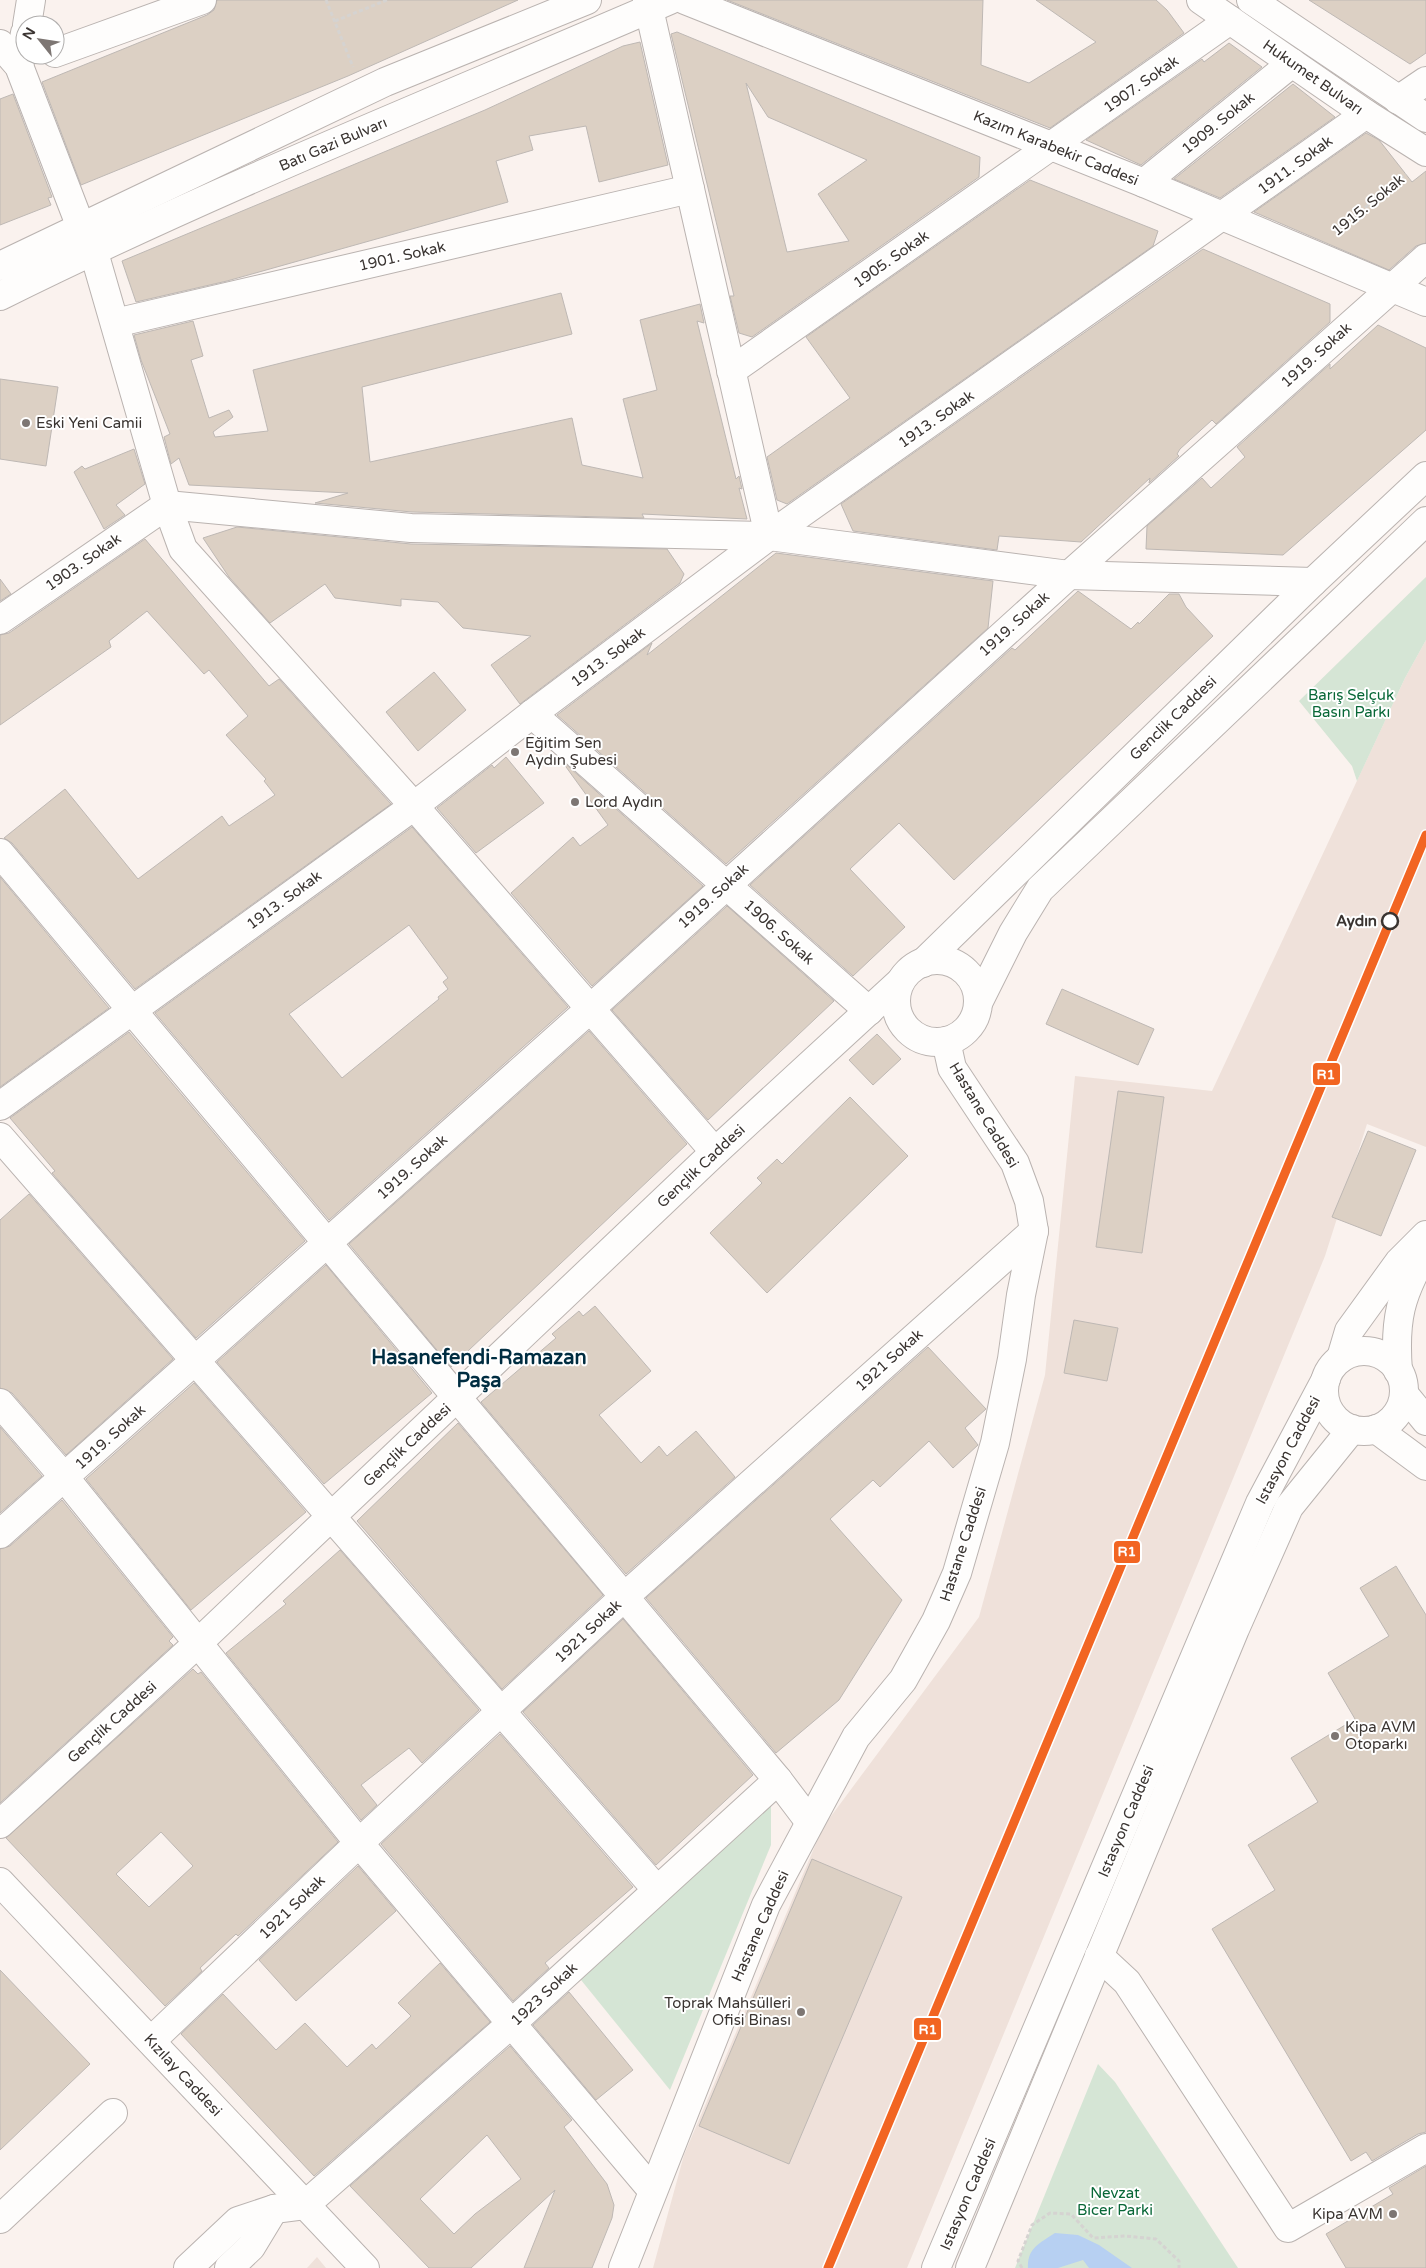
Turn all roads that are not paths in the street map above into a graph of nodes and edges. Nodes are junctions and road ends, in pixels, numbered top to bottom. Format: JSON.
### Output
{"nodes":[{"id":1,"x":31,"y":0,"type":"edge"},
{"id":2,"x":202,"y":0,"type":"edge"},
{"id":3,"x":587,"y":0,"type":"edge"},
{"id":4,"x":684,"y":0,"type":"edge"},
{"id":5,"x":1201,"y":0,"type":"edge"},
{"id":6,"x":1253,"y":1,"type":"edge"},
{"id":7,"x":655,"y":3,"type":"edge"},
{"id":8,"x":28,"y":15,"type":"edge"},
{"id":9,"x":1230,"y":20,"type":"junction"},
{"id":10,"x":0,"y":44,"type":"edge"},
{"id":11,"x":65,"y":49,"type":"edge"},
{"id":12,"x":15,"y":57,"type":"edge"},
{"id":13,"x":1292,"y":63,"type":"junction"},
{"id":14,"x":24,"y":65,"type":"edge"},
{"id":15,"x":9,"y":71,"type":"edge"},
{"id":16,"x":1426,"y":81,"type":"edge"},
{"id":17,"x":1398,"y":100,"type":"junction"},
{"id":18,"x":1366,"y":114,"type":"junction"},
{"id":19,"x":1426,"y":118,"type":"edge"},
{"id":20,"x":1052,"y":147,"type":"junction"},
{"id":21,"x":1419,"y":161,"type":"edge"},
{"id":22,"x":1144,"y":183,"type":"junction"},
{"id":23,"x":690,"y":189,"type":"junction"},
{"id":24,"x":1223,"y":216,"type":"junction"},
{"id":25,"x":88,"y":238,"type":"junction"},
{"id":26,"x":1426,"y":258,"type":"edge"},
{"id":27,"x":0,"y":266,"type":"edge"},
{"id":28,"x":1392,"y":287,"type":"junction"},
{"id":29,"x":0,"y":296,"type":"edge"},
{"id":30,"x":1426,"y":302,"type":"edge"},
{"id":31,"x":114,"y":323,"type":"junction"},
{"id":32,"x":731,"y":371,"type":"junction"},
{"id":33,"x":1426,"y":476,"type":"edge"},
{"id":34,"x":167,"y":505,"type":"junction"},
{"id":35,"x":1426,"y":521,"type":"edge"},
{"id":36,"x":769,"y":536,"type":"junction"},
{"id":37,"x":1069,"y":575,"type":"junction"},
{"id":38,"x":1313,"y":582,"type":"junction"},
{"id":39,"x":0,"y":620,"type":"edge"},
{"id":40,"x":532,"y":714,"type":"junction"},
{"id":41,"x":414,"y":806,"type":"junction"},
{"id":42,"x":0,"y":853,"type":"edge"},
{"id":43,"x":726,"y":884,"type":"junction"},
{"id":44,"x":923,"y":962,"type":"junction"},
{"id":45,"x":900,"y":982,"type":"junction"},
{"id":46,"x":978,"y":1003,"type":"junction"},
{"id":47,"x":590,"y":1009,"type":"junction"},
{"id":48,"x":133,"y":1010,"type":"junction"},
{"id":49,"x":869,"y":1011,"type":"junction"},
{"id":50,"x":946,"y":1041,"type":"junction"},
{"id":51,"x":0,"y":1106,"type":"edge"},
{"id":52,"x":0,"y":1137,"type":"edge"},
{"id":53,"x":715,"y":1152,"type":"junction"},
{"id":54,"x":1034,"y":1231,"type":"junction"},
{"id":55,"x":1426,"y":1235,"type":"edge"},
{"id":56,"x":327,"y":1242,"type":"junction"},
{"id":57,"x":1426,"y":1251,"type":"edge"},
{"id":58,"x":195,"y":1362,"type":"junction"},
{"id":59,"x":1334,"y":1368,"type":"junction"},
{"id":60,"x":1401,"y":1382,"type":"junction"},
{"id":61,"x":457,"y":1397,"type":"junction"},
{"id":62,"x":0,"y":1404,"type":"edge"},
{"id":63,"x":1426,"y":1421,"type":"edge"},
{"id":64,"x":1364,"y":1429,"type":"junction"},
{"id":65,"x":1426,"y":1466,"type":"edge"},
{"id":66,"x":65,"y":1478,"type":"junction"},
{"id":67,"x":331,"y":1517,"type":"junction"},
{"id":68,"x":0,"y":1534,"type":"edge"},
{"id":69,"x":623,"y":1598,"type":"junction"},
{"id":70,"x":198,"y":1643,"type":"junction"},
{"id":71,"x":502,"y":1712,"type":"junction"},
{"id":72,"x":778,"y":1780,"type":"junction"},
{"id":73,"x":809,"y":1821,"type":"junction"},
{"id":74,"x":0,"y":1824,"type":"edge"},
{"id":75,"x":359,"y":1843,"type":"junction"},
{"id":76,"x":0,"y":1882,"type":"edge"},
{"id":77,"x":657,"y":1890,"type":"junction"},
{"id":78,"x":1099,"y":1956,"type":"junction"},
{"id":79,"x":512,"y":2023,"type":"junction"},
{"id":80,"x":151,"y":2041,"type":"junction"},
{"id":81,"x":113,"y":2113,"type":"dead end"},
{"id":82,"x":1426,"y":2148,"type":"edge"},
{"id":83,"x":652,"y":2190,"type":"junction"},
{"id":84,"x":305,"y":2204,"type":"junction"},
{"id":85,"x":274,"y":2209,"type":"junction"},
{"id":86,"x":0,"y":2219,"type":"edge"},
{"id":87,"x":188,"y":2268,"type":"edge"},
{"id":88,"x":229,"y":2268,"type":"edge"},
{"id":89,"x":365,"y":2268,"type":"edge"},
{"id":90,"x":623,"y":2268,"type":"edge"},
{"id":91,"x":936,"y":2268,"type":"edge"},
{"id":92,"x":970,"y":2268,"type":"edge"}],
"edges":[{"from":1,"to":8,"type":"street"},
{"from":2,"to":11,"type":"street"},
{"from":3,"to":25,"type":"street","name":"Batı Gazi Bulvarı"},
{"from":4,"to":20,"type":"street","name":"Kazım Karabekir Caddesi"},
{"from":5,"to":9,"type":"street","name":"Hukumet Bulvarı"},
{"from":6,"to":17,"type":"street","name":"Hukumet Bulvarı"},
{"from":7,"to":23,"type":"street"},
{"from":7,"to":25,"type":"street","name":"Batı Gazi Bulvarı"},
{"from":9,"to":13,"type":"street","name":"Hukumet Bulvarı"},
{"from":9,"to":20,"type":"street","name":"1907. Sokak"},
{"from":10,"to":15,"type":"street"},
{"from":12,"to":15,"type":"street"},
{"from":13,"to":18,"type":"street","name":"Hukumet Bulvarı"},
{"from":13,"to":22,"type":"street","name":"1909. Sokak"},
{"from":14,"to":15,"type":"street"},
{"from":15,"to":25,"type":"street"},
{"from":16,"to":17,"type":"street"},
{"from":17,"to":19,"type":"street","name":"Hukumet Bulvarı"},
{"from":18,"to":21,"type":"street","name":"Hukumet Bulvarı"},
{"from":18,"to":24,"type":"street","name":"1911. Sokak"},
{"from":20,"to":22,"type":"street","name":"Kazım Karabekir Caddesi"},
{"from":20,"to":32,"type":"street","name":"1905. Sokak"},
{"from":22,"to":24,"type":"street","name":"Kazım Karabekir Caddesi"},
{"from":23,"to":31,"type":"street","name":"1901. Sokak"},
{"from":23,"to":32,"type":"street"},
{"from":24,"to":28,"type":"street","name":"Kazım Karabekir Caddesi"},
{"from":24,"to":36,"type":"street","name":"1913. Sokak"},
{"from":25,"to":27,"type":"street","name":"Batı Gazi Bulvarı"},
{"from":25,"to":29,"type":"street","name":"Batı Gazi Bulvarı"},
{"from":25,"to":31,"type":"street"},
{"from":26,"to":28,"type":"street","name":"1919. Sokak"},
{"from":28,"to":30,"type":"street","name":"Kazım Karabekir Caddesi"},
{"from":28,"to":37,"type":"street","name":"1919. Sokak"},
{"from":31,"to":34,"type":"street"},
{"from":32,"to":36,"type":"street"},
{"from":33,"to":38,"type":"street","name":"Genclik Caddesi"},
{"from":34,"to":36,"type":"street"},
{"from":34,"to":39,"type":"street","name":"1903. Sokak"},
{"from":34,"to":41,"type":"street"},
{"from":35,"to":46,"type":"street","name":"Genclik Caddesi"},
{"from":36,"to":37,"type":"street"},
{"from":36,"to":40,"type":"street","name":"1913. Sokak"},
{"from":37,"to":38,"type":"street"},
{"from":37,"to":43,"type":"street","name":"1919. Sokak"},
{"from":38,"to":44,"type":"street","name":"Genclik Caddesi"},
{"from":40,"to":41,"type":"street","name":"1913. Sokak"},
{"from":40,"to":43,"type":"street","name":"1906. Sokak"},
{"from":41,"to":47,"type":"street"},
{"from":41,"to":48,"type":"street","name":"1913. Sokak"},
{"from":42,"to":48,"type":"street"},
{"from":43,"to":47,"type":"street","name":"1919. Sokak"},
{"from":43,"to":49,"type":"street","name":"1906. Sokak"},
{"from":44,"to":45,"type":"street"},
{"from":44,"to":46,"type":"street"},
{"from":45,"to":49,"type":"street","name":"Gençlik Caddesi"},
{"from":45,"to":50,"type":"street"},
{"from":46,"to":50,"type":"street"},
{"from":47,"to":53,"type":"street"},
{"from":47,"to":56,"type":"street","name":"1919. Sokak"},
{"from":48,"to":51,"type":"street","name":"1913. Sokak"},
{"from":48,"to":56,"type":"street"},
{"from":49,"to":53,"type":"street","name":"Gençlik Caddesi"},
{"from":50,"to":54,"type":"street","name":"Hastane Caddesi"},
{"from":52,"to":58,"type":"street"},
{"from":53,"to":61,"type":"street","name":"Gençlik Caddesi"},
{"from":54,"to":69,"type":"street","name":"1921 Sokak"},
{"from":54,"to":73,"type":"street","name":"Hastane Caddesi"},
{"from":55,"to":59,"type":"street"},
{"from":56,"to":58,"type":"street","name":"1919. Sokak"},
{"from":56,"to":61,"type":"street"},
{"from":57,"to":60,"type":"street"},
{"from":58,"to":66,"type":"street","name":"1919. Sokak"},
{"from":58,"to":67,"type":"street"},
{"from":59,"to":60,"type":"street"},
{"from":59,"to":64,"type":"street"},
{"from":59,"to":91,"type":"street","name":"Istasyon Caddesi"},
{"from":60,"to":63,"type":"street"},
{"from":60,"to":64,"type":"street"},
{"from":61,"to":67,"type":"street","name":"Gençlik Caddesi"},
{"from":61,"to":69,"type":"street"},
{"from":62,"to":66,"type":"street"},
{"from":64,"to":65,"type":"street"},
{"from":64,"to":78,"type":"street"},
{"from":66,"to":68,"type":"street","name":"1919. Sokak"},
{"from":66,"to":70,"type":"street"},
{"from":67,"to":70,"type":"street","name":"Gençlik Caddesi"},
{"from":67,"to":71,"type":"street"},
{"from":69,"to":71,"type":"street","name":"1921 Sokak"},
{"from":69,"to":72,"type":"street"},
{"from":70,"to":74,"type":"street","name":"Gençlik Caddesi"},
{"from":70,"to":75,"type":"street"},
{"from":71,"to":75,"type":"street","name":"1921 Sokak"},
{"from":71,"to":77,"type":"street"},
{"from":72,"to":73,"type":"street"},
{"from":72,"to":77,"type":"street","name":"1923 Sokak"},
{"from":73,"to":83,"type":"street","name":"Hastane Caddesi"},
{"from":75,"to":79,"type":"street"},
{"from":75,"to":80,"type":"street","name":"1921 Sokak"},
{"from":76,"to":80,"type":"street","name":"Kızılay Caddesi"},
{"from":77,"to":79,"type":"street","name":"1923 Sokak"},
{"from":78,"to":82,"type":"street"},
{"from":78,"to":92,"type":"street"},
{"from":79,"to":83,"type":"street"},
{"from":79,"to":84,"type":"street","name":"1923 Sokak"},
{"from":80,"to":84,"type":"street","name":"Kızılay Caddesi"},
{"from":81,"to":86,"type":"street"},
{"from":83,"to":90,"type":"street","name":"Hastane Caddesi"},
{"from":84,"to":85,"type":"street"},
{"from":84,"to":89,"type":"street","name":"Kızılay Caddesi"},
{"from":85,"to":87,"type":"street"},
{"from":85,"to":88,"type":"street"}]}
